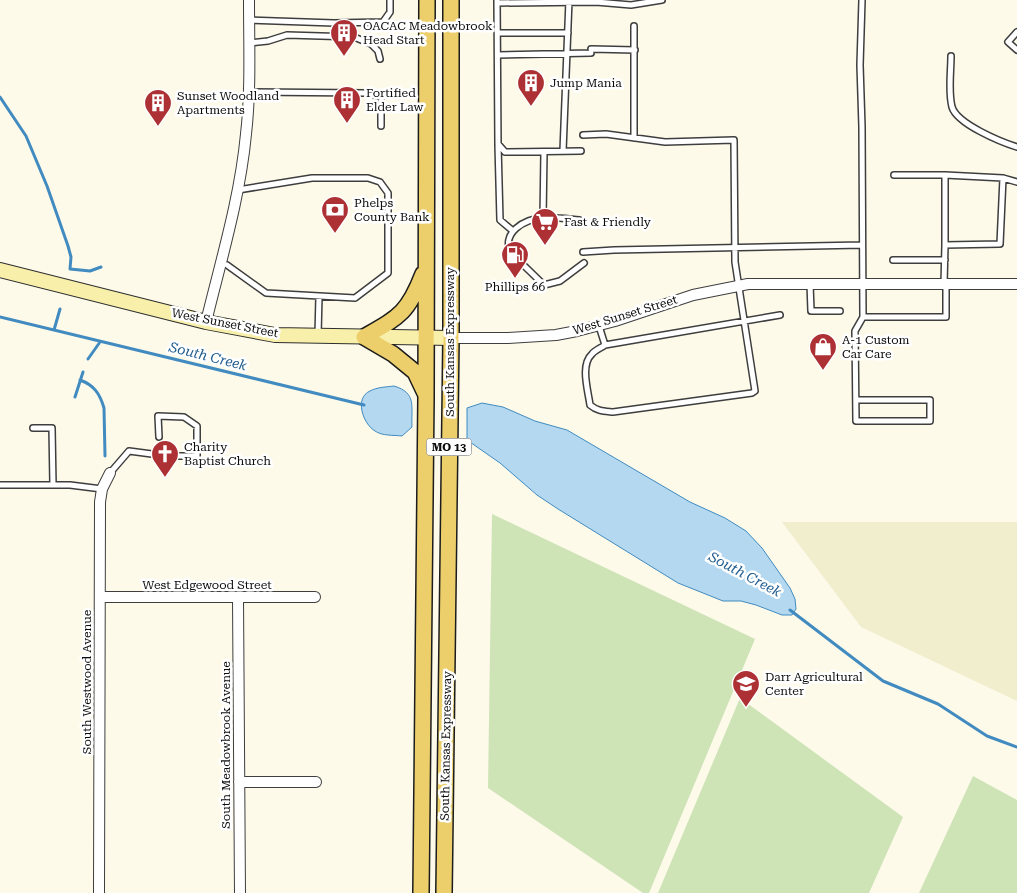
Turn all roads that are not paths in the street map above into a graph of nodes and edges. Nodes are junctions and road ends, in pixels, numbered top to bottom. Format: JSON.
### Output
{"nodes":[{"id":1,"x":249,"y":0,"type":"edge"},
{"id":2,"x":390,"y":0,"type":"edge"},
{"id":3,"x":427,"y":0,"type":"edge"},
{"id":4,"x":451,"y":0,"type":"edge"},
{"id":5,"x":662,"y":0,"type":"edge"},
{"id":6,"x":862,"y":0,"type":"edge"},
{"id":7,"x":497,"y":1,"type":"edge"},
{"id":8,"x":569,"y":1,"type":"edge"},
{"id":9,"x":249,"y":20,"type":"junction"},
{"id":10,"x":634,"y":26,"type":"dead end"},
{"id":11,"x":1017,"y":32,"type":"edge"},
{"id":12,"x":498,"y":33,"type":"junction"},
{"id":13,"x":568,"y":33,"type":"junction"},
{"id":14,"x":249,"y":43,"type":"junction"},
{"id":15,"x":634,"y":50,"type":"junction"},
{"id":16,"x":1017,"y":50,"type":"edge"},
{"id":17,"x":567,"y":54,"type":"junction"},
{"id":18,"x":498,"y":55,"type":"junction"},
{"id":19,"x":951,"y":56,"type":"dead end"},
{"id":20,"x":380,"y":59,"type":"dead end"},
{"id":21,"x":249,"y":92,"type":"junction"},
{"id":22,"x":381,"y":126,"type":"dead end"},
{"id":23,"x":583,"y":135,"type":"dead end"},
{"id":24,"x":634,"y":138,"type":"junction"},
{"id":25,"x":498,"y":144,"type":"junction"},
{"id":26,"x":1017,"y":147,"type":"edge"},
{"id":27,"x":563,"y":151,"type":"junction"},
{"id":28,"x":581,"y":151,"type":"dead end"},
{"id":29,"x":544,"y":152,"type":"junction"},
{"id":30,"x":894,"y":175,"type":"dead end"},
{"id":31,"x":945,"y":175,"type":"junction"},
{"id":32,"x":1003,"y":178,"type":"junction"},
{"id":33,"x":1017,"y":182,"type":"edge"},
{"id":34,"x":238,"y":190,"type":"junction"},
{"id":35,"x":543,"y":218,"type":"junction"},
{"id":36,"x":579,"y":220,"type":"dead end"},
{"id":37,"x":512,"y":232,"type":"junction"},
{"id":38,"x":862,"y":245,"type":"junction"},
{"id":39,"x":945,"y":245,"type":"junction"},
{"id":40,"x":734,"y":248,"type":"junction"},
{"id":41,"x":582,"y":252,"type":"dead end"},
{"id":42,"x":893,"y":260,"type":"dead end"},
{"id":43,"x":945,"y":260,"type":"junction"},
{"id":44,"x":584,"y":263,"type":"dead end"},
{"id":45,"x":427,"y":264,"type":"junction"},
{"id":46,"x":227,"y":265,"type":"dead end"},
{"id":47,"x":0,"y":270,"type":"edge"},
{"id":48,"x":810,"y":283,"type":"junction"},
{"id":49,"x":862,"y":283,"type":"junction"},
{"id":50,"x":945,"y":284,"type":"junction"},
{"id":51,"x":1017,"y":284,"type":"edge"},
{"id":52,"x":737,"y":285,"type":"junction"},
{"id":53,"x":319,"y":296,"type":"junction"},
{"id":54,"x":840,"y":311,"type":"dead end"},
{"id":55,"x":780,"y":316,"type":"dead end"},
{"id":56,"x":863,"y":317,"type":"junction"},
{"id":57,"x":206,"y":322,"type":"junction"},
{"id":58,"x":744,"y":322,"type":"junction"},
{"id":59,"x":599,"y":326,"type":"junction"},
{"id":60,"x":318,"y":336,"type":"junction"},
{"id":61,"x":364,"y":337,"type":"junction"},
{"id":62,"x":427,"y":338,"type":"junction"},
{"id":63,"x":451,"y":338,"type":"junction"},
{"id":64,"x":605,"y":345,"type":"junction"},
{"id":65,"x":426,"y":397,"type":"junction"},
{"id":66,"x":856,"y":400,"type":"junction"},
{"id":67,"x":34,"y":428,"type":"dead end"},
{"id":68,"x":159,"y":437,"type":"dead end"},
{"id":69,"x":110,"y":473,"type":"joint"},
{"id":70,"x":0,"y":485,"type":"edge"},
{"id":71,"x":52,"y":485,"type":"junction"},
{"id":72,"x":102,"y":489,"type":"junction"},
{"id":73,"x":100,"y":597,"type":"junction"},
{"id":74,"x":315,"y":597,"type":"dead end"},
{"id":75,"x":238,"y":598,"type":"junction"},
{"id":76,"x":239,"y":782,"type":"junction"},
{"id":77,"x":316,"y":782,"type":"dead end"},
{"id":78,"x":99,"y":893,"type":"edge"},
{"id":79,"x":240,"y":893,"type":"edge"},
{"id":80,"x":421,"y":893,"type":"edge"},
{"id":81,"x":444,"y":893,"type":"edge"}],
"edges":[{"from":1,"to":9,"type":"street"},
{"from":2,"to":9,"type":"lane"},
{"from":3,"to":45,"type":"main road","name":"South Kansas Expressway","number":"MO 13"},
{"from":4,"to":63,"type":"main road","name":"South Kansas Expressway","number":"MO 13"},
{"from":5,"to":8,"type":"lane"},
{"from":6,"to":38,"type":"lane"},
{"from":7,"to":8,"type":"lane"},
{"from":7,"to":12,"type":"lane"},
{"from":8,"to":13,"type":"lane"},
{"from":9,"to":14,"type":"street"},
{"from":10,"to":15,"type":"lane"},
{"from":11,"to":16,"type":"lane"},
{"from":12,"to":13,"type":"lane"},
{"from":12,"to":18,"type":"lane"},
{"from":13,"to":17,"type":"lane"},
{"from":14,"to":20,"type":"lane"},
{"from":14,"to":21,"type":"street"},
{"from":15,"to":17,"type":"lane"},
{"from":15,"to":24,"type":"lane"},
{"from":17,"to":18,"type":"lane"},
{"from":17,"to":27,"type":"lane"},
{"from":18,"to":25,"type":"lane"},
{"from":19,"to":26,"type":"lane"},
{"from":21,"to":22,"type":"lane"},
{"from":21,"to":34,"type":"street"},
{"from":23,"to":24,"type":"lane"},
{"from":24,"to":40,"type":"lane"},
{"from":25,"to":29,"type":"lane"},
{"from":25,"to":37,"type":"lane"},
{"from":27,"to":28,"type":"lane"},
{"from":27,"to":29,"type":"lane"},
{"from":29,"to":35,"type":"lane"},
{"from":30,"to":31,"type":"lane"},
{"from":31,"to":32,"type":"lane"},
{"from":31,"to":39,"type":"lane"},
{"from":32,"to":33,"type":"lane"},
{"from":32,"to":39,"type":"lane"},
{"from":34,"to":53,"type":"lane"},
{"from":34,"to":57,"type":"street"},
{"from":35,"to":36,"type":"lane"},
{"from":35,"to":37,"type":"lane"},
{"from":37,"to":44,"type":"lane"},
{"from":38,"to":40,"type":"lane"},
{"from":38,"to":49,"type":"lane"},
{"from":39,"to":43,"type":"lane"},
{"from":40,"to":41,"type":"lane"},
{"from":40,"to":52,"type":"lane"},
{"from":42,"to":43,"type":"lane"},
{"from":43,"to":50,"type":"lane"},
{"from":45,"to":61,"type":"main road"},
{"from":45,"to":62,"type":"main road","name":"South Kansas Expressway","number":"MO 13"},
{"from":46,"to":53,"type":"lane"},
{"from":47,"to":57,"type":"main road","name":"West Sunset Street"},
{"from":48,"to":49,"type":"street","name":"West Sunset Street"},
{"from":48,"to":52,"type":"street","name":"West Sunset Street"},
{"from":48,"to":54,"type":"lane"},
{"from":49,"to":50,"type":"street","name":"West Sunset Street"},
{"from":49,"to":56,"type":"lane"},
{"from":50,"to":51,"type":"street","name":"West Sunset Street"},
{"from":50,"to":56,"type":"lane"},
{"from":52,"to":58,"type":"lane"},
{"from":52,"to":59,"type":"street","name":"West Sunset Street"},
{"from":53,"to":60,"type":"lane"},
{"from":55,"to":58,"type":"lane"},
{"from":56,"to":66,"type":"lane"},
{"from":57,"to":60,"type":"main road","name":"West Sunset Street"},
{"from":58,"to":64,"type":"lane"},
{"from":58,"to":64,"type":"lane"},
{"from":59,"to":63,"type":"street","name":"West Sunset Street"},
{"from":59,"to":64,"type":"lane"},
{"from":60,"to":61,"type":"main road","name":"West Sunset Street"},
{"from":61,"to":62,"type":"main road","name":"West Sunset Street"},
{"from":61,"to":65,"type":"main road"},
{"from":62,"to":63,"type":"main road","name":"West Sunset Street"},
{"from":62,"to":65,"type":"main road","name":"South Kansas Expressway","number":"MO 13"},
{"from":63,"to":81,"type":"main road","name":"South Kansas Expressway","number":"MO 13"},
{"from":65,"to":80,"type":"main road","name":"South Kansas Expressway","number":"MO 13"},
{"from":66,"to":66,"type":"lane"},
{"from":67,"to":71,"type":"lane"},
{"from":68,"to":69,"type":"lane"},
{"from":69,"to":72,"type":"street","name":"South Westwood Avenue"},
{"from":70,"to":71,"type":"lane"},
{"from":71,"to":72,"type":"lane"},
{"from":72,"to":73,"type":"street","name":"South Westwood Avenue"},
{"from":73,"to":75,"type":"street","name":"West Edgewood Street"},
{"from":73,"to":78,"type":"street","name":"South Westwood Avenue"},
{"from":74,"to":75,"type":"street","name":"West Edgewood Street"},
{"from":75,"to":76,"type":"street","name":"South Meadowbrook Avenue"},
{"from":76,"to":77,"type":"street"},
{"from":76,"to":79,"type":"street","name":"South Meadowbrook Avenue"}]}
